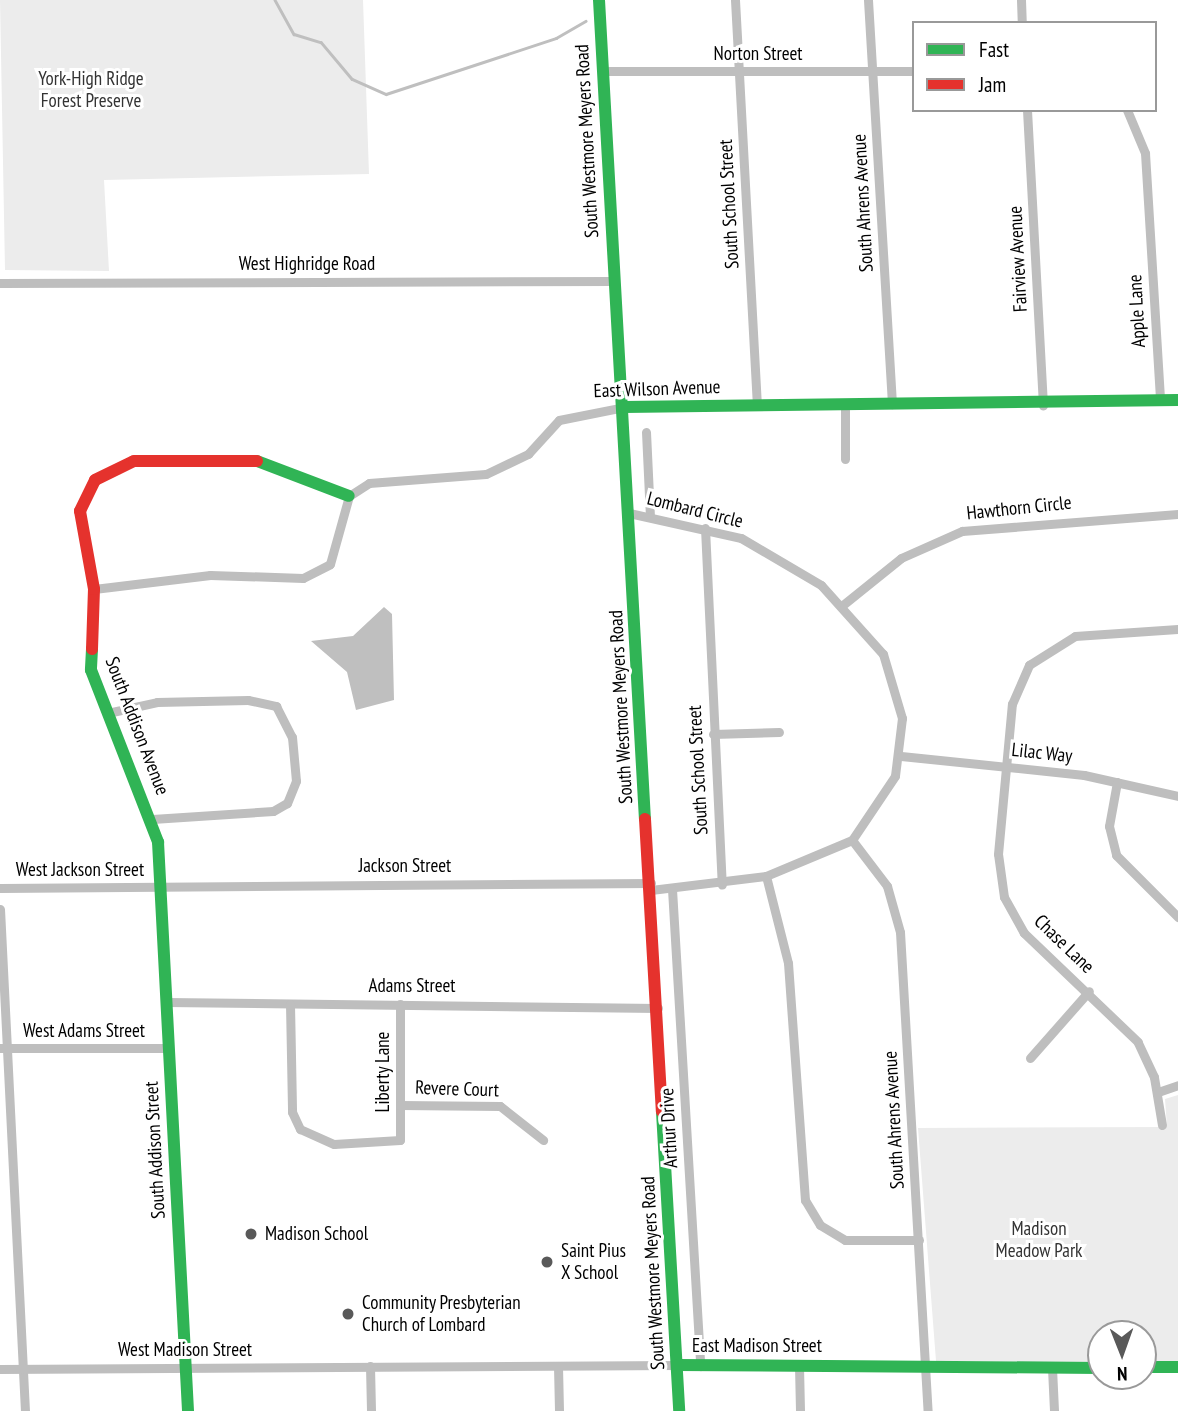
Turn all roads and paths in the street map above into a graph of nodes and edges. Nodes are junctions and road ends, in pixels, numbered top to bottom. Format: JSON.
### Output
{"nodes":[{"id":1,"x":599,"y":0,"type":"edge"},
{"id":2,"x":735,"y":0,"type":"edge"},
{"id":3,"x":868,"y":0,"type":"edge"},
{"id":4,"x":1021,"y":0,"type":"edge"},
{"id":5,"x":1022,"y":21,"type":"edge"},
{"id":6,"x":603,"y":71,"type":"junction"},
{"id":7,"x":873,"y":71,"type":"junction"},
{"id":8,"x":912,"y":71,"type":"edge"},
{"id":9,"x":739,"y":72,"type":"junction"},
{"id":10,"x":1027,"y":112,"type":"edge"},
{"id":11,"x":1128,"y":112,"type":"edge"},
{"id":12,"x":615,"y":281,"type":"junction"},
{"id":13,"x":0,"y":283,"type":"edge"},
{"id":14,"x":1178,"y":400,"type":"edge"},
{"id":15,"x":1160,"y":401,"type":"junction"},
{"id":16,"x":845,"y":404,"type":"junction"},
{"id":17,"x":892,"y":404,"type":"junction"},
{"id":18,"x":757,"y":405,"type":"junction"},
{"id":19,"x":1043,"y":406,"type":"junction"},
{"id":20,"x":624,"y":407,"type":"junction"},
{"id":21,"x":646,"y":432,"type":"dead end"},
{"id":22,"x":845,"y":459,"type":"dead end"},
{"id":23,"x":349,"y":496,"type":"junction"},
{"id":24,"x":629,"y":513,"type":"junction"},
{"id":25,"x":1178,"y":514,"type":"edge"},
{"id":26,"x":650,"y":516,"type":"junction"},
{"id":27,"x":705,"y":528,"type":"junction"},
{"id":28,"x":94,"y":589,"type":"junction"},
{"id":29,"x":844,"y":604,"type":"junction"},
{"id":30,"x":1178,"y":629,"type":"edge"},
{"id":31,"x":112,"y":712,"type":"junction"},
{"id":32,"x":779,"y":732,"type":"dead end"},
{"id":33,"x":713,"y":734,"type":"junction"},
{"id":34,"x":901,"y":756,"type":"junction"},
{"id":35,"x":1007,"y":767,"type":"junction"},
{"id":36,"x":1117,"y":782,"type":"junction"},
{"id":37,"x":1178,"y":796,"type":"edge"},
{"id":38,"x":152,"y":819,"type":"junction"},
{"id":39,"x":852,"y":840,"type":"junction"},
{"id":40,"x":766,"y":876,"type":"junction"},
{"id":41,"x":722,"y":885,"type":"junction"},
{"id":42,"x":160,"y":887,"type":"junction"},
{"id":43,"x":651,"y":887,"type":"junction"},
{"id":44,"x":0,"y":888,"type":"edge"},
{"id":45,"x":672,"y":889,"type":"junction"},
{"id":46,"x":0,"y":909,"type":"edge"},
{"id":47,"x":1178,"y":917,"type":"edge"},
{"id":48,"x":1089,"y":991,"type":"junction"},
{"id":49,"x":166,"y":1002,"type":"junction"},
{"id":50,"x":290,"y":1004,"type":"junction"},
{"id":51,"x":400,"y":1004,"type":"junction"},
{"id":52,"x":657,"y":1007,"type":"junction"},
{"id":53,"x":4,"y":1048,"type":"edge"},
{"id":54,"x":168,"y":1048,"type":"junction"},
{"id":55,"x":1030,"y":1058,"type":"dead end"},
{"id":56,"x":1178,"y":1085,"type":"edge"},
{"id":57,"x":1158,"y":1092,"type":"junction"},
{"id":58,"x":400,"y":1105,"type":"junction"},
{"id":59,"x":1162,"y":1125,"type":"dead end"},
{"id":60,"x":542,"y":1140,"type":"dead end"},
{"id":61,"x":830,"y":1233,"type":"junction"},
{"id":62,"x":919,"y":1240,"type":"junction"},
{"id":63,"x":823,"y":1244,"type":"dead end"},
{"id":64,"x":677,"y":1365,"type":"junction"},
{"id":65,"x":370,"y":1366,"type":"junction"},
{"id":66,"x":558,"y":1366,"type":"junction"},
{"id":67,"x":700,"y":1366,"type":"junction"},
{"id":68,"x":799,"y":1366,"type":"junction"},
{"id":69,"x":926,"y":1366,"type":"junction"},
{"id":70,"x":186,"y":1367,"type":"junction"},
{"id":71,"x":1157,"y":1367,"type":"edge"},
{"id":72,"x":1178,"y":1367,"type":"edge"},
{"id":73,"x":1052,"y":1368,"type":"junction"},
{"id":74,"x":1087,"y":1368,"type":"edge"},
{"id":75,"x":0,"y":1369,"type":"edge"},
{"id":76,"x":24,"y":1369,"type":"junction"},
{"id":77,"x":25,"y":1411,"type":"edge"},
{"id":78,"x":188,"y":1411,"type":"edge"},
{"id":79,"x":371,"y":1411,"type":"edge"},
{"id":80,"x":559,"y":1411,"type":"edge"},
{"id":81,"x":679,"y":1411,"type":"edge"},
{"id":82,"x":800,"y":1411,"type":"edge"},
{"id":83,"x":929,"y":1411,"type":"edge"},
{"id":84,"x":1054,"y":1411,"type":"edge"}],
"edges":[{"from":1,"to":6,"type":"street","name":"South Westmore Meyers Road"},
{"from":2,"to":9,"type":"street","name":"South School Street"},
{"from":3,"to":7,"type":"street","name":"South Ahrens Avenue"},
{"from":4,"to":5,"type":"street"},
{"from":6,"to":9,"type":"street","name":"Norton Street"},
{"from":6,"to":12,"type":"street","name":"South Westmore Meyers Road"},
{"from":7,"to":8,"type":"street","name":"Norton Street"},
{"from":7,"to":9,"type":"street","name":"Norton Street"},
{"from":7,"to":17,"type":"street","name":"South Ahrens Avenue"},
{"from":9,"to":18,"type":"street","name":"South School Street"},
{"from":10,"to":19,"type":"street","name":"Fairview Avenue"},
{"from":11,"to":15,"type":"street","name":"Apple Lane"},
{"from":12,"to":13,"type":"street","name":"West Highridge Road"},
{"from":12,"to":20,"type":"street","name":"South Westmore Meyers Road"},
{"from":14,"to":15,"type":"street","name":"East Wilson Avenue"},
{"from":15,"to":19,"type":"street","name":"East Wilson Avenue"},
{"from":16,"to":17,"type":"street","name":"East Wilson Avenue"},
{"from":16,"to":18,"type":"street","name":"East Wilson Avenue"},
{"from":16,"to":22,"type":"street"},
{"from":17,"to":19,"type":"street","name":"East Wilson Avenue"},
{"from":18,"to":20,"type":"street","name":"East Wilson Avenue"},
{"from":20,"to":23,"type":"street","name":"East Wilson Avenue"},
{"from":20,"to":24,"type":"street","name":"South Westmore Meyers Road"},
{"from":21,"to":26,"type":"street"},
{"from":23,"to":28,"type":"street"},
{"from":23,"to":28,"type":"street","name":"South Addison Avenue"},
{"from":24,"to":26,"type":"street","name":"Lombard Circle"},
{"from":24,"to":43,"type":"street","name":"South Westmore Meyers Road"},
{"from":25,"to":29,"type":"street","name":"Hawthorn Circle"},
{"from":26,"to":27,"type":"street","name":"Lombard Circle"},
{"from":27,"to":29,"type":"street","name":"Lombard Circle"},
{"from":27,"to":33,"type":"street","name":"South School Street"},
{"from":28,"to":31,"type":"street","name":"South Addison Avenue"},
{"from":29,"to":34,"type":"street","name":"Lombard Circle"},
{"from":30,"to":35,"type":"street","name":"Chase Lane"},
{"from":31,"to":38,"type":"street","name":"South Addison Avenue"},
{"from":31,"to":38,"type":"street"},
{"from":32,"to":33,"type":"street"},
{"from":33,"to":41,"type":"street","name":"South School Street"},
{"from":34,"to":35,"type":"street","name":"Lilac Way"},
{"from":34,"to":39,"type":"street","name":"Lombard Circle"},
{"from":35,"to":36,"type":"street","name":"Lilac Way"},
{"from":35,"to":48,"type":"street","name":"Chase Lane"},
{"from":36,"to":37,"type":"street","name":"Lilac Way"},
{"from":36,"to":47,"type":"street"},
{"from":38,"to":42,"type":"street","name":"South Addison Avenue"},
{"from":39,"to":40,"type":"street","name":"Lombard Circle"},
{"from":39,"to":62,"type":"street","name":"South Ahrens Avenue"},
{"from":40,"to":41,"type":"street","name":"Lombard Circle"},
{"from":40,"to":61,"type":"street"},
{"from":41,"to":45,"type":"street","name":"Lombard Circle"},
{"from":42,"to":43,"type":"street","name":"Jackson Street"},
{"from":42,"to":44,"type":"street","name":"West Jackson Street"},
{"from":42,"to":49,"type":"street","name":"South Addison Street"},
{"from":43,"to":45,"type":"street","name":"Lombard Circle"},
{"from":43,"to":52,"type":"street","name":"South Westmore Meyers Road"},
{"from":45,"to":67,"type":"street","name":"Arthur Drive"},
{"from":46,"to":53,"type":"street"},
{"from":48,"to":55,"type":"street"},
{"from":48,"to":57,"type":"street","name":"Chase Lane"},
{"from":49,"to":50,"type":"street","name":"Adams Street"},
{"from":49,"to":54,"type":"street","name":"South Addison Street"},
{"from":50,"to":51,"type":"street","name":"Adams Street"},
{"from":50,"to":58,"type":"street","name":"Liberty Lane"},
{"from":51,"to":52,"type":"street","name":"Adams Street"},
{"from":51,"to":58,"type":"street","name":"Liberty Lane"},
{"from":52,"to":64,"type":"street","name":"South Westmore Meyers Road"},
{"from":53,"to":54,"type":"street","name":"West Adams Street"},
{"from":53,"to":76,"type":"street"},
{"from":54,"to":70,"type":"street","name":"South Addison Street"},
{"from":56,"to":57,"type":"street"},
{"from":57,"to":59,"type":"street","name":"Chase Lane"},
{"from":58,"to":60,"type":"street","name":"Revere Court"},
{"from":61,"to":62,"type":"street"},
{"from":61,"to":63,"type":"street"},
{"from":62,"to":69,"type":"street","name":"South Ahrens Avenue"},
{"from":64,"to":66,"type":"street","name":"East Madison Street"},
{"from":64,"to":67,"type":"street","name":"East Madison Street"},
{"from":64,"to":81,"type":"street","name":"South Westmore Meyers Road"},
{"from":65,"to":66,"type":"street","name":"East Madison Street"},
{"from":65,"to":70,"type":"street","name":"West Madison Street"},
{"from":65,"to":79,"type":"street"},
{"from":66,"to":80,"type":"street"},
{"from":67,"to":68,"type":"street","name":"East Madison Street"},
{"from":68,"to":69,"type":"street","name":"East Madison Street"},
{"from":68,"to":82,"type":"street"},
{"from":69,"to":73,"type":"street","name":"East Madison Street"},
{"from":69,"to":83,"type":"street","name":"South Ahrens Avenue"},
{"from":70,"to":76,"type":"street","name":"West Madison Street"},
{"from":70,"to":78,"type":"street","name":"South Addison Street"},
{"from":71,"to":72,"type":"street"},
{"from":73,"to":74,"type":"street","name":"East Madison Street"},
{"from":73,"to":84,"type":"street"},
{"from":75,"to":76,"type":"street","name":"West Madison Street"},
{"from":76,"to":77,"type":"street"}]}
